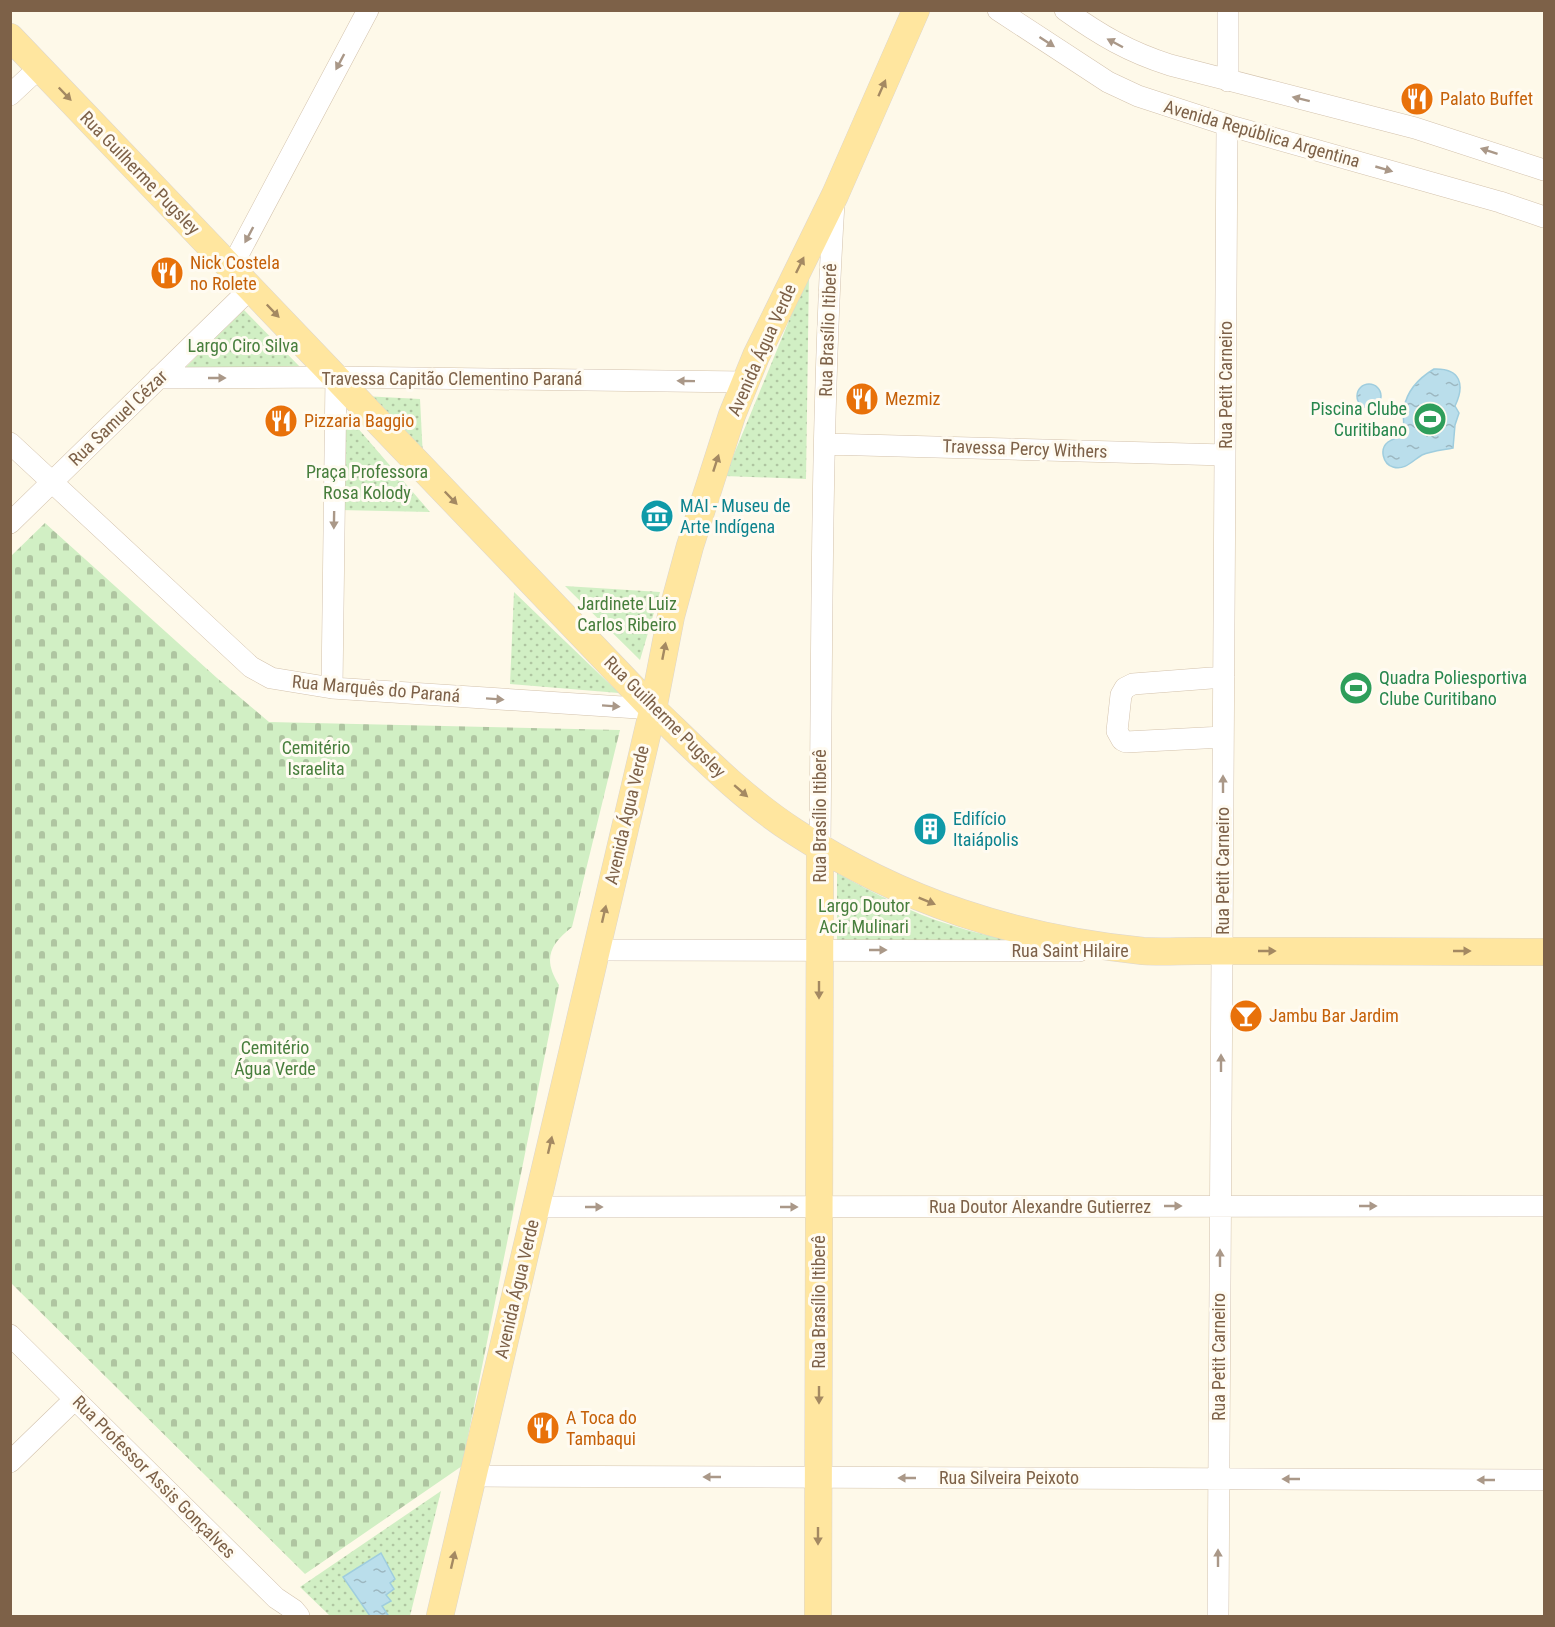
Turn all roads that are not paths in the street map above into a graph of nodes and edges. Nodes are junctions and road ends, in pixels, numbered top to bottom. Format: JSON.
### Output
{"nodes":[{"id":1,"x":368,"y":10,"type":"edge"},
{"id":2,"x":916,"y":10,"type":"edge"},
{"id":3,"x":998,"y":10,"type":"edge"},
{"id":4,"x":1065,"y":10,"type":"edge"},
{"id":5,"x":1228,"y":10,"type":"edge"},
{"id":6,"x":10,"y":37,"type":"edge"},
{"id":7,"x":40,"y":67,"type":"junction"},
{"id":8,"x":1228,"y":81,"type":"junction"},
{"id":9,"x":10,"y":95,"type":"edge"},
{"id":10,"x":1227,"y":125,"type":"junction"},
{"id":11,"x":1545,"y":170,"type":"edge"},
{"id":12,"x":835,"y":195,"type":"junction"},
{"id":13,"x":1545,"y":217,"type":"edge"},
{"id":14,"x":231,"y":268,"type":"junction"},
{"id":15,"x":250,"y":288,"type":"junction"},
{"id":16,"x":158,"y":378,"type":"junction"},
{"id":17,"x":336,"y":378,"type":"junction"},
{"id":18,"x":745,"y":382,"type":"junction"},
{"id":19,"x":10,"y":443,"type":"edge"},
{"id":20,"x":825,"y":444,"type":"junction"},
{"id":21,"x":1225,"y":455,"type":"junction"},
{"id":22,"x":52,"y":482,"type":"junction"},
{"id":23,"x":10,"y":523,"type":"edge"},
{"id":24,"x":1224,"y":677,"type":"junction"},
{"id":25,"x":332,"y":688,"type":"junction"},
{"id":26,"x":652,"y":709,"type":"junction"},
{"id":27,"x":1223,"y":737,"type":"junction"},
{"id":28,"x":820,"y":847,"type":"junction"},
{"id":29,"x":596,"y":950,"type":"junction"},
{"id":30,"x":820,"y":950,"type":"junction"},
{"id":31,"x":1145,"y":951,"type":"junction"},
{"id":32,"x":1222,"y":951,"type":"junction"},
{"id":33,"x":1545,"y":952,"type":"edge"},
{"id":34,"x":1545,"y":1206,"type":"edge"},
{"id":35,"x":536,"y":1207,"type":"junction"},
{"id":36,"x":819,"y":1207,"type":"junction"},
{"id":37,"x":1220,"y":1207,"type":"junction"},
{"id":38,"x":10,"y":1335,"type":"edge"},
{"id":39,"x":75,"y":1399,"type":"junction"},
{"id":40,"x":10,"y":1462,"type":"edge"},
{"id":41,"x":473,"y":1476,"type":"junction"},
{"id":42,"x":818,"y":1478,"type":"junction"},
{"id":43,"x":1219,"y":1479,"type":"junction"},
{"id":44,"x":1545,"y":1480,"type":"edge"},
{"id":45,"x":294,"y":1614,"type":"edge"},
{"id":46,"x":440,"y":1617,"type":"edge"},
{"id":47,"x":818,"y":1617,"type":"edge"},
{"id":48,"x":1218,"y":1617,"type":"edge"}],
"edges":[{"from":1,"to":14,"type":"street","one_way":true},
{"from":12,"to":2,"type":"main road","name":"Avenida Água Verde","one_way":true},
{"from":3,"to":10,"type":"street","name":"Avenida República Argentina","one_way":true},
{"from":8,"to":4,"type":"street","one_way":true},
{"from":5,"to":8,"type":"street"},
{"from":6,"to":7,"type":"main road","name":"Rua Guilherme Pugsley"},
{"from":7,"to":9,"type":"street"},
{"from":7,"to":14,"type":"main road","name":"Rua Guilherme Pugsley","one_way":true},
{"from":11,"to":8,"type":"street","one_way":true},
{"from":10,"to":13,"type":"street","name":"Avenida República Argentina","one_way":true},
{"from":10,"to":21,"type":"street","name":"Rua Petit Carneiro"},
{"from":18,"to":12,"type":"main road","name":"Avenida Água Verde","one_way":true},
{"from":12,"to":20,"type":"street","name":"Rua Brasílio Itiberê"},
{"from":14,"to":15,"type":"main road","name":"Rua Guilherme Pugsley"},
{"from":15,"to":16,"type":"street","name":"Rua Samuel Cézar"},
{"from":15,"to":17,"type":"main road","name":"Rua Guilherme Pugsley","one_way":true},
{"from":16,"to":17,"type":"street","name":"Travessa Capitão Clementino Paraná","one_way":true},
{"from":16,"to":22,"type":"street","name":"Rua Samuel Cézar"},
{"from":18,"to":17,"type":"street","name":"Travessa Capitão Clementino Paraná","one_way":true},
{"from":17,"to":25,"type":"street","one_way":true},
{"from":17,"to":26,"type":"main road","name":"Rua Guilherme Pugsley","one_way":true},
{"from":26,"to":18,"type":"main road","name":"Avenida Água Verde","one_way":true},
{"from":19,"to":22,"type":"street","name":"Rua Marquês do Paraná"},
{"from":20,"to":21,"type":"street","name":"Travessa Percy Withers"},
{"from":20,"to":28,"type":"street","name":"Rua Brasílio Itiberê"},
{"from":21,"to":24,"type":"street","name":"Rua Petit Carneiro"},
{"from":22,"to":23,"type":"street","name":"Rua Samuel Cézar"},
{"from":22,"to":25,"type":"street","name":"Rua Marquês do Paraná"},
{"from":24,"to":27,"type":"street","name":"Rua Petit Carneiro"},
{"from":24,"to":27,"type":"street"},
{"from":25,"to":26,"type":"street","name":"Rua Marquês do Paraná","one_way":true},
{"from":26,"to":28,"type":"main road","name":"Rua Guilherme Pugsley","one_way":true},
{"from":29,"to":26,"type":"main road","name":"Avenida Água Verde","one_way":true},
{"from":32,"to":27,"type":"street","name":"Rua Petit Carneiro","one_way":true},
{"from":28,"to":30,"type":"main road","name":"Rua Brasílio Itiberê"},
{"from":28,"to":31,"type":"main road","name":"Rua Guilherme Pugsley","one_way":true},
{"from":29,"to":30,"type":"street","name":"Rua Saint Hilaire"},
{"from":35,"to":29,"type":"main road","name":"Avenida Água Verde","one_way":true},
{"from":30,"to":31,"type":"street","name":"Rua Saint Hilaire","one_way":true},
{"from":30,"to":36,"type":"main road","name":"Rua Brasílio Itiberê","one_way":true},
{"from":31,"to":32,"type":"main road","name":"Rua Saint Hilaire"},
{"from":32,"to":33,"type":"main road","name":"Rua Saint Hilaire","one_way":true},
{"from":37,"to":32,"type":"street","name":"Rua Petit Carneiro","one_way":true},
{"from":37,"to":34,"type":"street","name":"Rua Doutor Alexandre Gutierrez","one_way":true},
{"from":35,"to":36,"type":"street","name":"Rua Doutor Alexandre Gutierrez","one_way":true},
{"from":35,"to":41,"type":"main road","name":"Avenida Água Verde"},
{"from":36,"to":37,"type":"street","name":"Rua Doutor Alexandre Gutierrez","one_way":true},
{"from":36,"to":42,"type":"main road","name":"Rua Brasílio Itiberê","one_way":true},
{"from":43,"to":37,"type":"street","name":"Rua Petit Carneiro","one_way":true},
{"from":38,"to":39,"type":"street","name":"Rua Professor Assis Gonçalves"},
{"from":39,"to":40,"type":"street"},
{"from":39,"to":45,"type":"street","name":"Rua Professor Assis Gonçalves"},
{"from":42,"to":41,"type":"street","name":"Rua Silveira Peixoto","one_way":true},
{"from":46,"to":41,"type":"main road","name":"Avenida Água Verde","one_way":true},
{"from":43,"to":42,"type":"street","name":"Rua Silveira Peixoto","one_way":true},
{"from":42,"to":47,"type":"main road","name":"Rua Brasílio Itiberê","one_way":true},
{"from":44,"to":43,"type":"street","name":"Rua Silveira Peixoto","one_way":true},
{"from":48,"to":43,"type":"street","name":"Rua Petit Carneiro","one_way":true}]}
